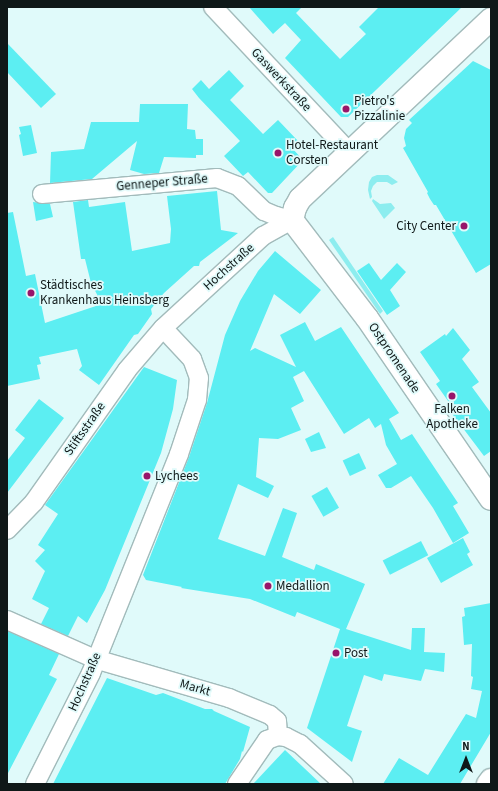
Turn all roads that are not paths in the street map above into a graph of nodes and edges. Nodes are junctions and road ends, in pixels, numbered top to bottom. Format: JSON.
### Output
{"nodes":[{"id":1,"x":213,"y":7,"type":"edge"},
{"id":2,"x":491,"y":19,"type":"edge"},
{"id":3,"x":344,"y":146,"type":"junction"},
{"id":4,"x":42,"y":194,"type":"dead end"},
{"id":5,"x":292,"y":220,"type":"junction"},
{"id":6,"x":163,"y":328,"type":"junction"},
{"id":7,"x":491,"y":499,"type":"edge"},
{"id":8,"x":7,"y":530,"type":"edge"},
{"id":9,"x":7,"y":620,"type":"edge"},
{"id":10,"x":95,"y":659,"type":"junction"},
{"id":11,"x":280,"y":736,"type":"junction"},
{"id":12,"x":491,"y":780,"type":"edge"},
{"id":13,"x":35,"y":784,"type":"edge"},
{"id":14,"x":237,"y":784,"type":"edge"},
{"id":15,"x":344,"y":784,"type":"edge"},
{"id":16,"x":488,"y":784,"type":"edge"}],
"edges":[{"from":1,"to":3,"type":"street","name":"Gaswerkstraße"},
{"from":2,"to":3,"type":"street"},
{"from":3,"to":5,"type":"street"},
{"from":4,"to":5,"type":"street","name":"Genneper Straße"},
{"from":5,"to":6,"type":"street","name":"Hochstraße"},
{"from":5,"to":7,"type":"street","name":"Ostpromenade"},
{"from":6,"to":8,"type":"street","name":"Stiftsstraße"},
{"from":6,"to":10,"type":"street","name":"Hochstraße"},
{"from":9,"to":10,"type":"street"},
{"from":10,"to":11,"type":"street","name":"Markt"},
{"from":10,"to":13,"type":"street","name":"Hochstraße"},
{"from":11,"to":14,"type":"street"},
{"from":11,"to":15,"type":"street"},
{"from":12,"to":16,"type":"street"}]}
